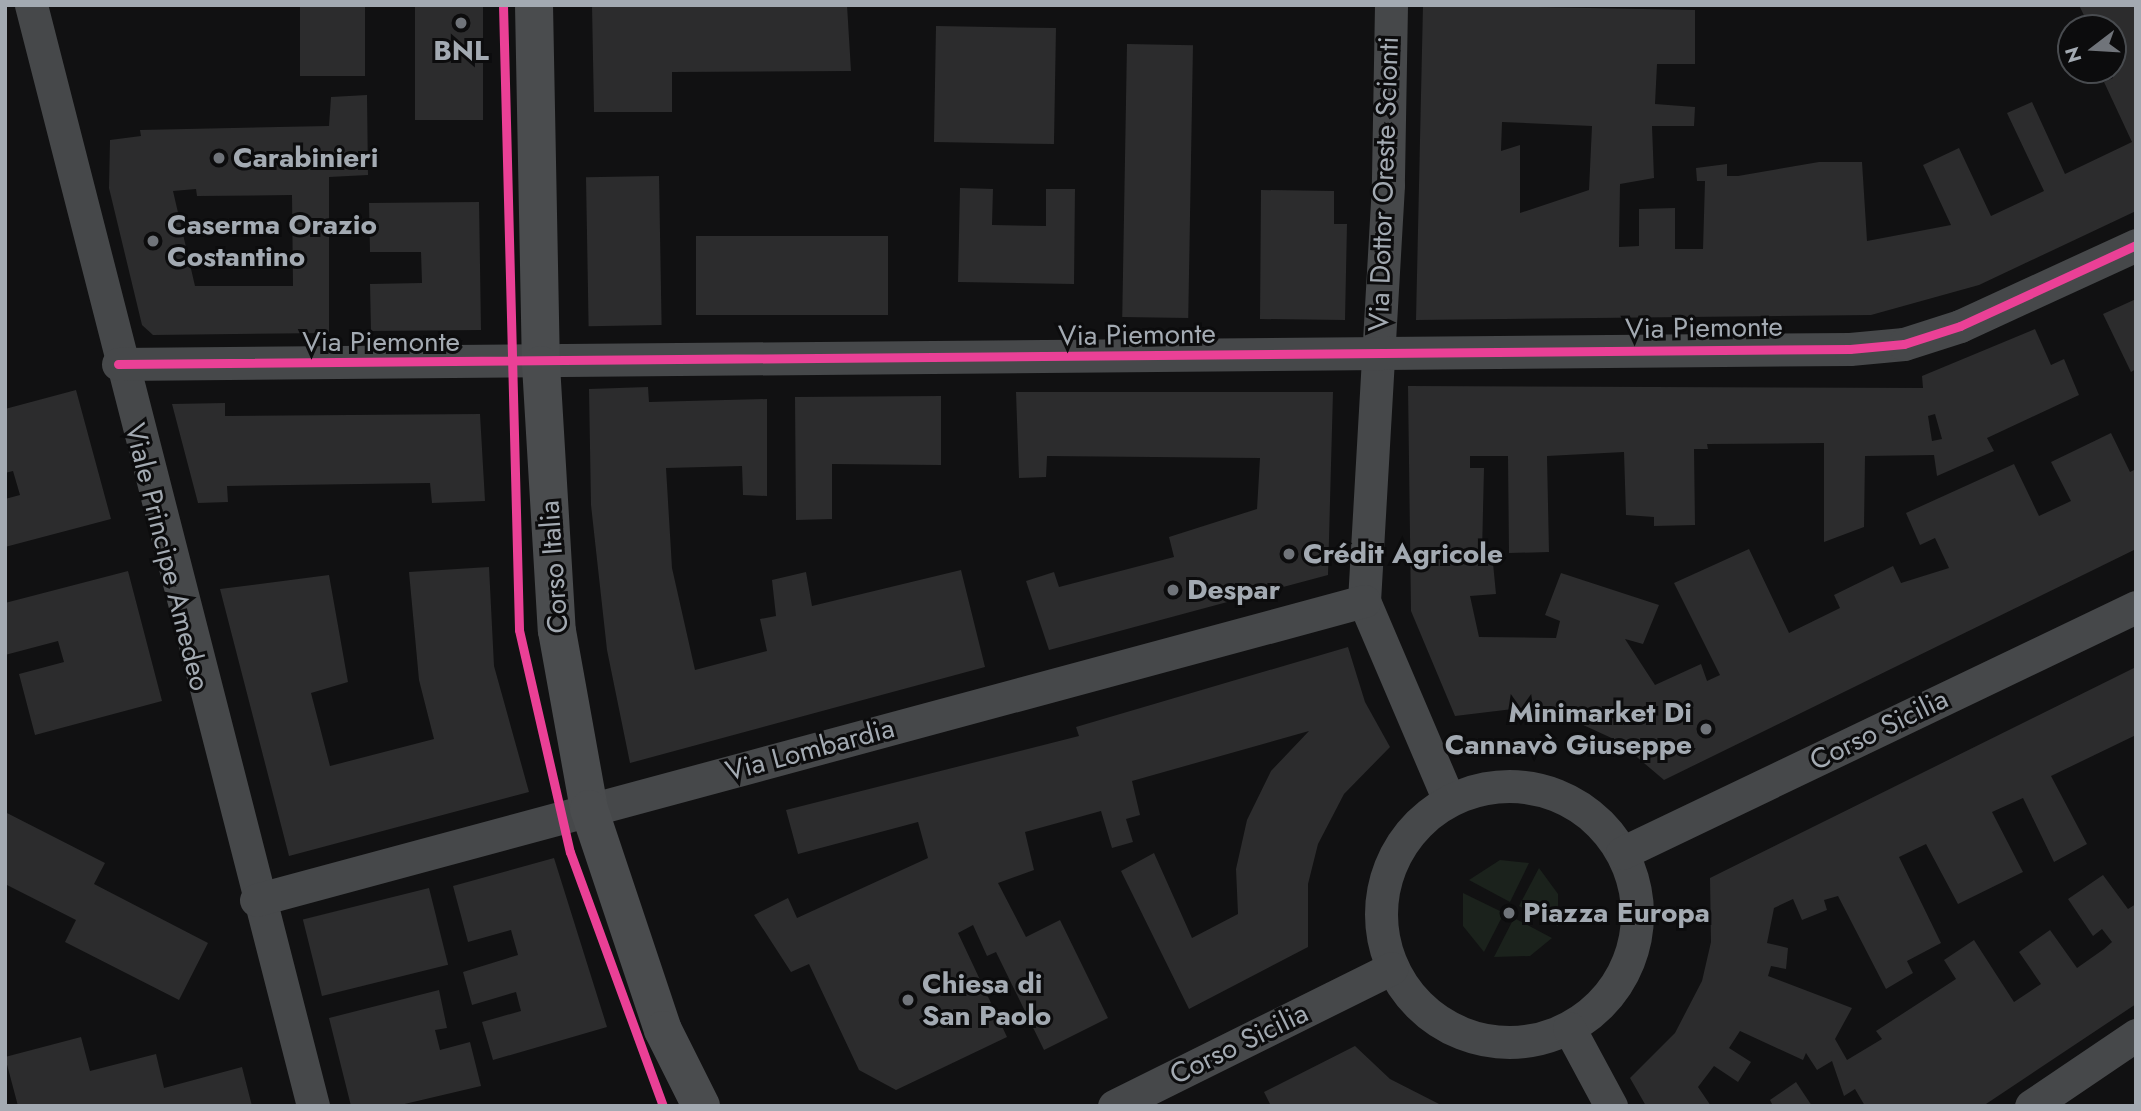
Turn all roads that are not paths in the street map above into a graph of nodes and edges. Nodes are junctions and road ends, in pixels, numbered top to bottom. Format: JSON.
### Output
{"nodes":[{"id":1,"x":31,"y":5,"type":"edge"},
{"id":2,"x":534,"y":5,"type":"edge"},
{"id":3,"x":1391,"y":5,"type":"edge"},
{"id":4,"x":2136,"y":244,"type":"edge"},
{"id":5,"x":1378,"y":355,"type":"junction"},
{"id":6,"x":118,"y":364,"type":"junction"},
{"id":7,"x":541,"y":365,"type":"junction"},
{"id":8,"x":1364,"y":601,"type":"junction"},
{"id":9,"x":2136,"y":607,"type":"edge"},
{"id":10,"x":1449,"y":800,"type":"junction"},
{"id":11,"x":589,"y":809,"type":"junction"},
{"id":12,"x":1622,"y":853,"type":"junction"},
{"id":13,"x":256,"y":900,"type":"junction"},
{"id":14,"x":1392,"y":968,"type":"junction"},
{"id":15,"x":1569,"y":1028,"type":"junction"},
{"id":16,"x":2136,"y":1035,"type":"edge"},
{"id":17,"x":1608,"y":1100,"type":"edge"},
{"id":18,"x":313,"y":1106,"type":"edge"},
{"id":19,"x":701,"y":1106,"type":"edge"},
{"id":20,"x":1114,"y":1106,"type":"edge"},
{"id":21,"x":2031,"y":1106,"type":"edge"}],
"edges":[{"from":1,"to":6,"type":"street","name":"Viale Principe Amedeo"},
{"from":2,"to":7,"type":"street","name":"Corso Italia"},
{"from":3,"to":5,"type":"street","name":"Via Dottor Oreste Scionti"},
{"from":4,"to":5,"type":"street","name":"Via Piemonte"},
{"from":5,"to":7,"type":"street","name":"Via Piemonte"},
{"from":5,"to":8,"type":"street","name":"Via Dottor Oreste Scionti"},
{"from":6,"to":7,"type":"street","name":"Via Piemonte"},
{"from":6,"to":13,"type":"street","name":"Viale Principe Amedeo"},
{"from":7,"to":11,"type":"street","name":"Corso Italia"},
{"from":8,"to":10,"type":"street","name":"Via Dottor Oreste Scionti"},
{"from":8,"to":11,"type":"street","name":"Via Lombardia"},
{"from":9,"to":12,"type":"street","name":"Corso Sicilia"},
{"from":10,"to":12,"type":"street"},
{"from":10,"to":14,"type":"street"},
{"from":11,"to":13,"type":"street","name":"Via Lombardia"},
{"from":11,"to":19,"type":"street","name":"Corso Italia"},
{"from":12,"to":15,"type":"street"},
{"from":13,"to":18,"type":"street","name":"Viale Principe Amedeo"},
{"from":14,"to":15,"type":"street"},
{"from":14,"to":20,"type":"street","name":"Corso Sicilia"},
{"from":15,"to":17,"type":"street"},
{"from":16,"to":21,"type":"street"}]}
